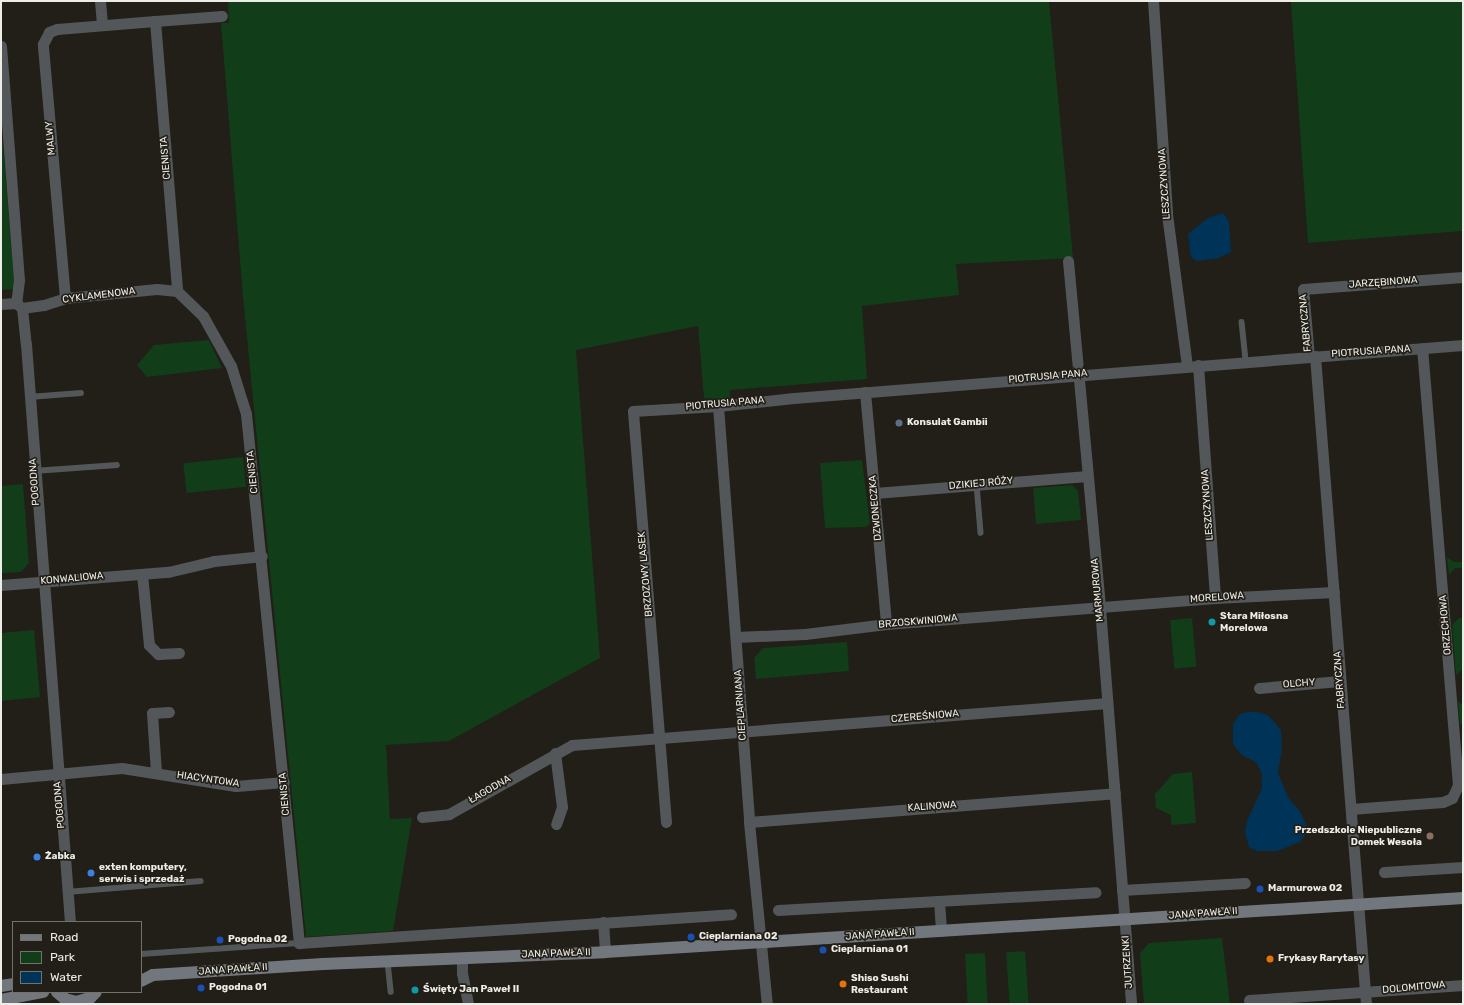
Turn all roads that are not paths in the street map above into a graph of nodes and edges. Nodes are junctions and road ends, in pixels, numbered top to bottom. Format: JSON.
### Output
{"nodes":[{"id":1,"x":100,"y":1,"type":"edge"},
{"id":2,"x":1153,"y":1,"type":"edge"},
{"id":3,"x":222,"y":16,"type":"dead end"},
{"id":4,"x":155,"y":21,"type":"junction"},
{"id":5,"x":102,"y":26,"type":"junction"},
{"id":6,"x":1,"y":46,"type":"edge"},
{"id":7,"x":1068,"y":261,"type":"dead end"},
{"id":8,"x":1463,"y":277,"type":"edge"},
{"id":9,"x":1303,"y":289,"type":"joint"},
{"id":10,"x":177,"y":291,"type":"junction"},
{"id":11,"x":65,"y":298,"type":"junction"},
{"id":12,"x":1,"y":304,"type":"edge"},
{"id":13,"x":19,"y":306,"type":"junction"},
{"id":14,"x":1242,"y":322,"type":"dead end"},
{"id":15,"x":1463,"y":345,"type":"edge"},
{"id":16,"x":1422,"y":348,"type":"junction"},
{"id":17,"x":1312,"y":357,"type":"junction"},
{"id":18,"x":1246,"y":361,"type":"junction"},
{"id":19,"x":1198,"y":365,"type":"junction"},
{"id":20,"x":1187,"y":366,"type":"junction"},
{"id":21,"x":1078,"y":375,"type":"junction"},
{"id":22,"x":865,"y":392,"type":"junction"},
{"id":23,"x":81,"y":393,"type":"dead end"},
{"id":24,"x":29,"y":397,"type":"junction"},
{"id":25,"x":718,"y":406,"type":"junction"},
{"id":26,"x":633,"y":411,"type":"joint"},
{"id":27,"x":117,"y":465,"type":"dead end"},
{"id":28,"x":34,"y":471,"type":"junction"},
{"id":29,"x":1087,"y":476,"type":"junction"},
{"id":30,"x":977,"y":485,"type":"junction"},
{"id":31,"x":875,"y":493,"type":"junction"},
{"id":32,"x":981,"y":533,"type":"dead end"},
{"id":33,"x":262,"y":556,"type":"junction"},
{"id":34,"x":142,"y":574,"type":"junction"},
{"id":35,"x":42,"y":582,"type":"junction"},
{"id":36,"x":1,"y":585,"type":"edge"},
{"id":37,"x":1334,"y":592,"type":"junction"},
{"id":38,"x":1215,"y":598,"type":"junction"},
{"id":39,"x":1100,"y":608,"type":"junction"},
{"id":40,"x":886,"y":624,"type":"junction"},
{"id":41,"x":736,"y":637,"type":"junction"},
{"id":42,"x":179,"y":653,"type":"dead end"},
{"id":43,"x":1340,"y":681,"type":"junction"},
{"id":44,"x":1259,"y":688,"type":"dead end"},
{"id":45,"x":1107,"y":702,"type":"junction"},
{"id":46,"x":169,"y":712,"type":"dead end"},
{"id":47,"x":743,"y":732,"type":"junction"},
{"id":48,"x":659,"y":737,"type":"junction"},
{"id":49,"x":555,"y":753,"type":"junction"},
{"id":50,"x":156,"y":772,"type":"junction"},
{"id":51,"x":57,"y":774,"type":"junction"},
{"id":52,"x":1,"y":779,"type":"edge"},
{"id":53,"x":284,"y":782,"type":"junction"},
{"id":54,"x":1115,"y":793,"type":"junction"},
{"id":55,"x":1351,"y":809,"type":"junction"},
{"id":56,"x":422,"y":817,"type":"dead end"},
{"id":57,"x":666,"y":822,"type":"dead end"},
{"id":58,"x":750,"y":822,"type":"junction"},
{"id":59,"x":556,"y":824,"type":"dead end"},
{"id":60,"x":1463,"y":867,"type":"edge"},
{"id":61,"x":1384,"y":872,"type":"dead end"},
{"id":62,"x":201,"y":881,"type":"dead end"},
{"id":63,"x":1245,"y":883,"type":"dead end"},
{"id":64,"x":1122,"y":890,"type":"junction"},
{"id":65,"x":67,"y":892,"type":"junction"},
{"id":66,"x":1096,"y":892,"type":"dead end"},
{"id":67,"x":1463,"y":898,"type":"edge"},
{"id":68,"x":939,"y":901,"type":"junction"},
{"id":69,"x":1358,"y":904,"type":"junction"},
{"id":70,"x":778,"y":910,"type":"dead end"},
{"id":71,"x":731,"y":914,"type":"dead end"},
{"id":72,"x":1125,"y":920,"type":"junction"},
{"id":73,"x":70,"y":921,"type":"edge"},
{"id":74,"x":603,"y":922,"type":"junction"},
{"id":75,"x":941,"y":931,"type":"junction"},
{"id":76,"x":760,"y":942,"type":"junction"},
{"id":77,"x":299,"y":943,"type":"junction"},
{"id":78,"x":605,"y":952,"type":"junction"},
{"id":79,"x":142,"y":954,"type":"edge"},
{"id":80,"x":462,"y":959,"type":"junction"},
{"id":81,"x":388,"y":962,"type":"junction"},
{"id":82,"x":142,"y":970,"type":"edge"},
{"id":83,"x":153,"y":975,"type":"junction"},
{"id":84,"x":142,"y":980,"type":"edge"},
{"id":85,"x":12,"y":984,"type":"edge"},
{"id":86,"x":1463,"y":984,"type":"edge"},
{"id":87,"x":1,"y":986,"type":"edge"},
{"id":88,"x":391,"y":992,"type":"dead end"},
{"id":89,"x":1365,"y":992,"type":"junction"},
{"id":90,"x":38,"y":993,"type":"edge"},
{"id":91,"x":58,"y":993,"type":"edge"},
{"id":92,"x":95,"y":993,"type":"edge"},
{"id":93,"x":1,"y":1000,"type":"edge"},
{"id":94,"x":1249,"y":1000,"type":"dead end"},
{"id":95,"x":76,"y":1003,"type":"edge"},
{"id":96,"x":468,"y":1004,"type":"edge"},
{"id":97,"x":767,"y":1004,"type":"edge"},
{"id":98,"x":1131,"y":1004,"type":"edge"},
{"id":99,"x":1366,"y":1004,"type":"edge"}],
"edges":[{"from":1,"to":5,"type":"street"},
{"from":2,"to":20,"type":"street","name":"LESZCZYNOWA"},
{"from":3,"to":4,"type":"street"},
{"from":4,"to":5,"type":"street"},
{"from":4,"to":10,"type":"street","name":"CIENISTA"},
{"from":5,"to":11,"type":"street","name":"MALWY"},
{"from":6,"to":13,"type":"street","name":"POGODNA"},
{"from":7,"to":21,"type":"street","name":"MARMUROWA"},
{"from":8,"to":9,"type":"street","name":"JARZĘBINOWA"},
{"from":9,"to":17,"type":"street","name":"FABRYCZNA"},
{"from":10,"to":11,"type":"street","name":"CYKLAMENOWA"},
{"from":10,"to":33,"type":"street","name":"CIENISTA"},
{"from":11,"to":13,"type":"street","name":"CYKLAMENOWA"},
{"from":12,"to":13,"type":"street","name":"CYKLAMENOWA"},
{"from":13,"to":24,"type":"street","name":"POGODNA"},
{"from":14,"to":18,"type":"lane"},
{"from":15,"to":16,"type":"street","name":"PIOTRUSIA PANA"},
{"from":16,"to":17,"type":"street","name":"PIOTRUSIA PANA"},
{"from":16,"to":55,"type":"street","name":"ORZECHOWA"},
{"from":17,"to":18,"type":"street","name":"PIOTRUSIA PANA"},
{"from":17,"to":37,"type":"street","name":"FABRYCZNA"},
{"from":18,"to":19,"type":"street","name":"PIOTRUSIA PANA"},
{"from":19,"to":20,"type":"street","name":"PIOTRUSIA PANA"},
{"from":19,"to":38,"type":"street","name":"LESZCZYNOWA"},
{"from":20,"to":21,"type":"street","name":"PIOTRUSIA PANA"},
{"from":21,"to":22,"type":"street","name":"PIOTRUSIA PANA"},
{"from":21,"to":29,"type":"street","name":"MARMUROWA"},
{"from":22,"to":25,"type":"street","name":"PIOTRUSIA PANA"},
{"from":22,"to":31,"type":"street","name":"DZWONECZKA"},
{"from":23,"to":24,"type":"lane"},
{"from":24,"to":28,"type":"street","name":"POGODNA"},
{"from":25,"to":26,"type":"street","name":"PIOTRUSIA PANA"},
{"from":25,"to":41,"type":"street","name":"CIEPLARNIANA"},
{"from":26,"to":48,"type":"street","name":"BRZOZOWY LASEK"},
{"from":27,"to":28,"type":"lane"},
{"from":28,"to":35,"type":"street","name":"POGODNA"},
{"from":29,"to":30,"type":"street","name":"DZIKIEJ RÓŻY"},
{"from":29,"to":39,"type":"street","name":"MARMUROWA"},
{"from":30,"to":31,"type":"street","name":"DZIKIEJ RÓŻY"},
{"from":30,"to":32,"type":"lane"},
{"from":31,"to":40,"type":"street","name":"DZWONECZKA"},
{"from":33,"to":34,"type":"street","name":"KONWALIOWA"},
{"from":33,"to":53,"type":"street","name":"CIENISTA"},
{"from":34,"to":35,"type":"street","name":"KONWALIOWA"},
{"from":34,"to":42,"type":"street"},
{"from":35,"to":36,"type":"street","name":"KONWALIOWA"},
{"from":35,"to":51,"type":"street","name":"POGODNA"},
{"from":37,"to":38,"type":"street","name":"MORELOWA"},
{"from":37,"to":43,"type":"street","name":"FABRYCZNA"},
{"from":38,"to":39,"type":"street","name":"MORELOWA"},
{"from":39,"to":40,"type":"street","name":"BRZOSKWINIOWA"},
{"from":39,"to":45,"type":"street","name":"MARMUROWA"},
{"from":40,"to":41,"type":"street","name":"BRZOSKWINIOWA"},
{"from":41,"to":47,"type":"street","name":"CIEPLARNIANA"},
{"from":43,"to":44,"type":"street","name":"OLCHY"},
{"from":43,"to":55,"type":"street","name":"FABRYCZNA"},
{"from":45,"to":47,"type":"street","name":"CZEREŚNIOWA"},
{"from":45,"to":54,"type":"street","name":"MARMUROWA"},
{"from":46,"to":50,"type":"street"},
{"from":47,"to":48,"type":"street","name":"ŁAGODNA"},
{"from":47,"to":58,"type":"street","name":"CIEPLARNIANA"},
{"from":48,"to":49,"type":"street","name":"ŁAGODNA"},
{"from":48,"to":57,"type":"street"},
{"from":49,"to":56,"type":"street","name":"ŁAGODNA"},
{"from":49,"to":59,"type":"street"},
{"from":50,"to":51,"type":"street","name":"HIACYNTOWA"},
{"from":50,"to":53,"type":"street","name":"HIACYNTOWA"},
{"from":51,"to":52,"type":"street","name":"HIACYNTOWA"},
{"from":51,"to":65,"type":"street","name":"POGODNA"},
{"from":53,"to":77,"type":"street","name":"CIENISTA"},
{"from":54,"to":58,"type":"street","name":"KALINOWA"},
{"from":54,"to":64,"type":"street","name":"MARMUROWA"},
{"from":55,"to":69,"type":"street","name":"FABRYCZNA"},
{"from":58,"to":76,"type":"street","name":"CIEPLARNIANA"},
{"from":60,"to":61,"type":"street"},
{"from":62,"to":65,"type":"lane"},
{"from":63,"to":64,"type":"street"},
{"from":64,"to":72,"type":"street","name":"MARMUROWA"},
{"from":65,"to":73,"type":"street","name":"POGODNA"},
{"from":66,"to":68,"type":"street"},
{"from":67,"to":69,"type":"street","name":"JANA PAWŁA II"},
{"from":68,"to":70,"type":"street"},
{"from":68,"to":75,"type":"street"},
{"from":69,"to":72,"type":"street","name":"JANA PAWŁA II"},
{"from":69,"to":89,"type":"street","name":"FABRYCZNA"},
{"from":71,"to":74,"type":"street"},
{"from":72,"to":75,"type":"street","name":"JANA PAWŁA II"},
{"from":72,"to":98,"type":"street","name":"JUTRZENKI"},
{"from":74,"to":77,"type":"street"},
{"from":74,"to":78,"type":"street"},
{"from":75,"to":76,"type":"street","name":"JANA PAWŁA II"},
{"from":76,"to":78,"type":"street","name":"JANA PAWŁA II"},
{"from":76,"to":97,"type":"street","name":"CIEPLARNIANA"},
{"from":77,"to":79,"type":"lane"},
{"from":78,"to":80,"type":"street","name":"JANA PAWŁA II"},
{"from":80,"to":81,"type":"street","name":"JANA PAWŁA II"},
{"from":80,"to":96,"type":"street"},
{"from":81,"to":83,"type":"street","name":"JANA PAWŁA II"},
{"from":81,"to":88,"type":"lane"},
{"from":82,"to":83,"type":"street","name":"JANA PAWŁA II"},
{"from":83,"to":84,"type":"street","name":"JANA PAWŁA II"},
{"from":85,"to":87,"type":"street"},
{"from":86,"to":89,"type":"street","name":"DOLOMITOWA"},
{"from":89,"to":94,"type":"street","name":"DOLOMITOWA"},
{"from":89,"to":99,"type":"street","name":"FABRYCZNA"},
{"from":90,"to":93,"type":"street"},
{"from":91,"to":95,"type":"street"},
{"from":92,"to":95,"type":"street"}]}
